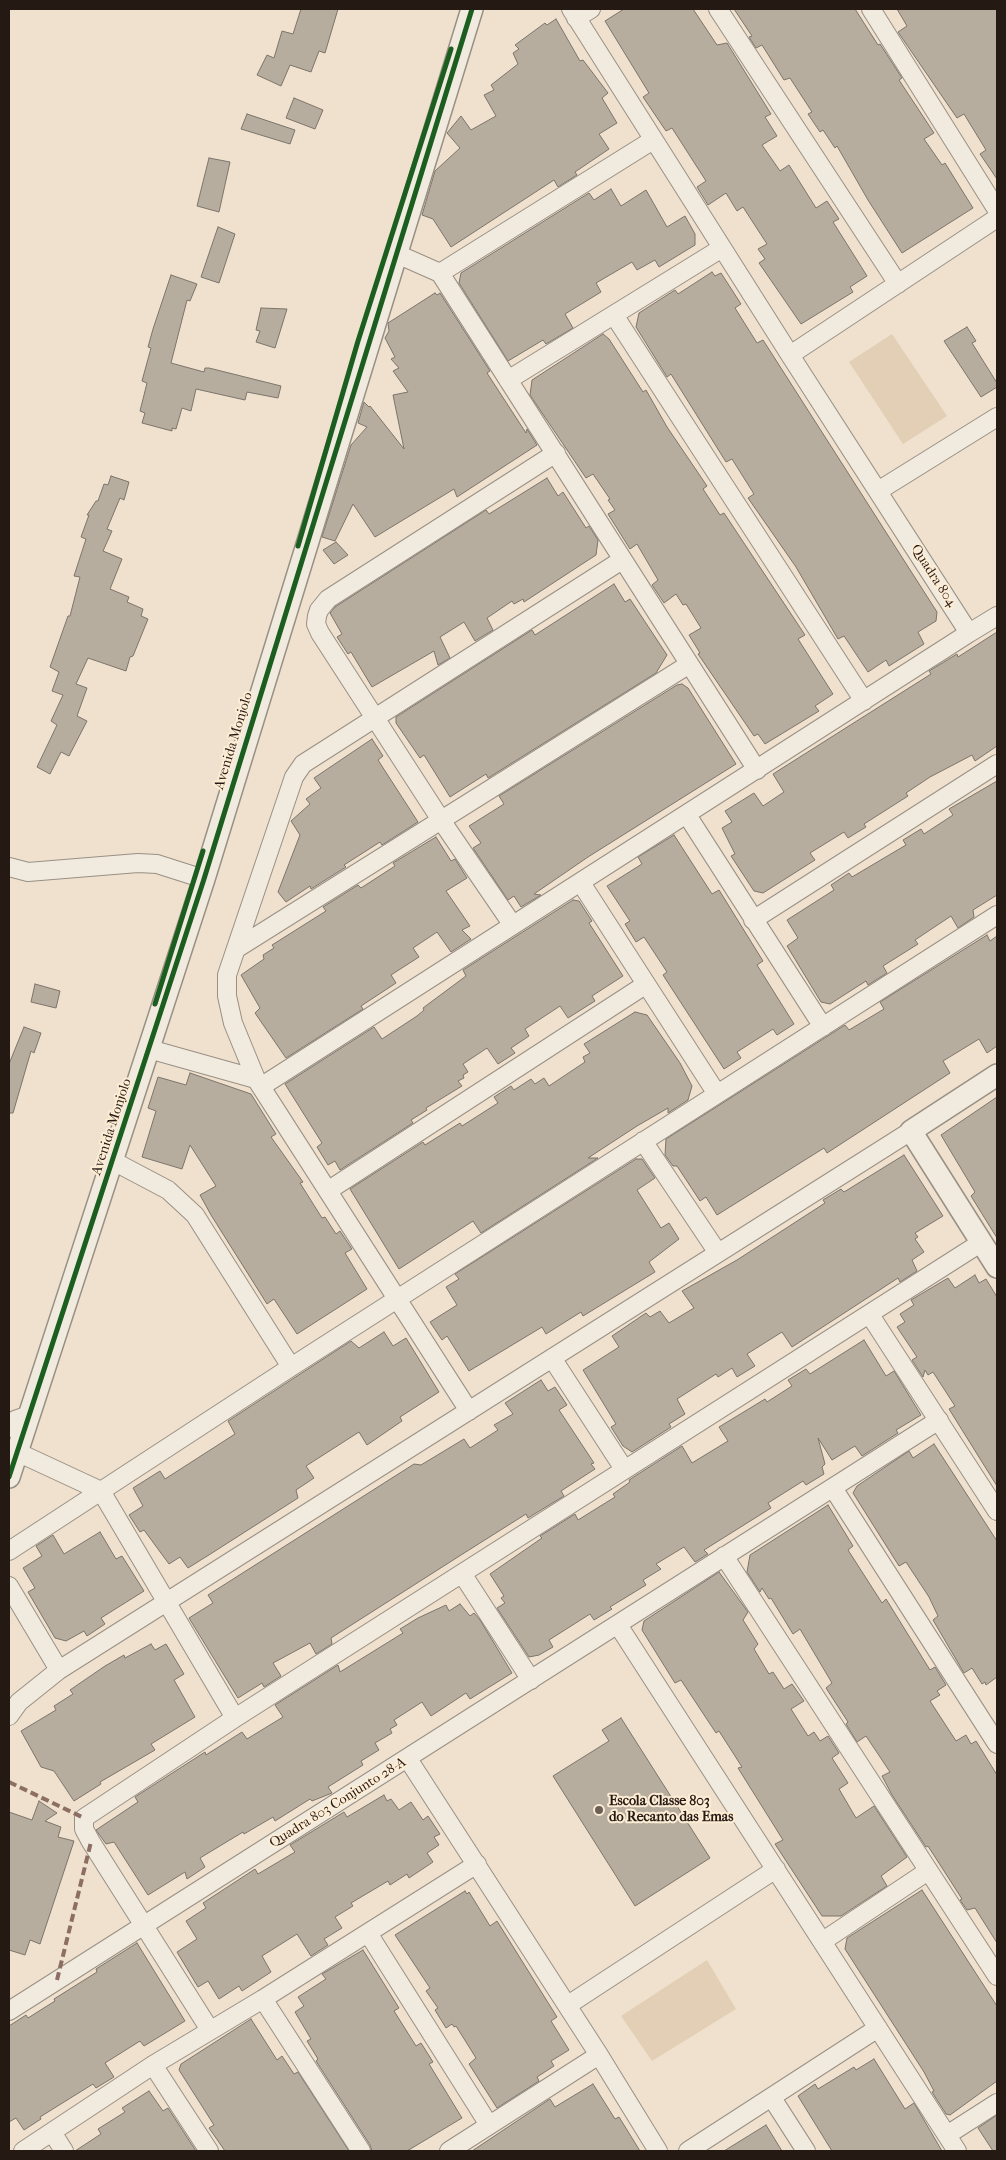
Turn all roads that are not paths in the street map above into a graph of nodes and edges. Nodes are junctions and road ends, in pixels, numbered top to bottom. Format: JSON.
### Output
{"nodes":[{"id":1,"x":472,"y":9,"type":"edge"},
{"id":2,"x":591,"y":9,"type":"edge"},
{"id":3,"x":718,"y":9,"type":"edge"},
{"id":4,"x":870,"y":9,"type":"edge"},
{"id":5,"x":573,"y":14,"type":"edge"},
{"id":6,"x":653,"y":140,"type":"junction"},
{"id":7,"x":997,"y":210,"type":"edge"},
{"id":8,"x":997,"y":218,"type":"edge"},
{"id":9,"x":722,"y":248,"type":"junction"},
{"id":10,"x":397,"y":254,"type":"junction"},
{"id":11,"x":440,"y":273,"type":"junction"},
{"id":12,"x":898,"y":284,"type":"junction"},
{"id":13,"x":614,"y":315,"type":"junction"},
{"id":14,"x":790,"y":356,"type":"junction"},
{"id":15,"x":508,"y":380,"type":"junction"},
{"id":16,"x":997,"y":417,"type":"edge"},
{"id":17,"x":556,"y":453,"type":"junction"},
{"id":18,"x":878,"y":491,"type":"junction"},
{"id":19,"x":622,"y":560,"type":"junction"},
{"id":20,"x":997,"y":616,"type":"edge"},
{"id":21,"x":970,"y":633,"type":"junction"},
{"id":22,"x":688,"y":664,"type":"junction"},
{"id":23,"x":864,"y":701,"type":"junction"},
{"id":24,"x":374,"y":718,"type":"junction"},
{"id":25,"x":997,"y":764,"type":"edge"},
{"id":26,"x":757,"y":770,"type":"junction"},
{"id":27,"x":686,"y":814,"type":"junction"},
{"id":28,"x":441,"y":820,"type":"junction"},
{"id":29,"x":9,"y":867,"type":"edge"},
{"id":30,"x":204,"y":879,"type":"junction"},
{"id":31,"x":581,"y":884,"type":"junction"},
{"id":32,"x":997,"y":915,"type":"edge"},
{"id":33,"x":753,"y":920,"type":"junction"},
{"id":34,"x":512,"y":924,"type":"junction"},
{"id":35,"x":236,"y":948,"type":"junction"},
{"id":36,"x":645,"y":985,"type":"junction"},
{"id":37,"x":823,"y":1027,"type":"junction"},
{"id":38,"x":149,"y":1049,"type":"junction"},
{"id":39,"x":997,"y":1075,"type":"edge"},
{"id":40,"x":259,"y":1083,"type":"junction"},
{"id":41,"x":717,"y":1094,"type":"junction"},
{"id":42,"x":911,"y":1131,"type":"junction"},
{"id":43,"x":643,"y":1141,"type":"junction"},
{"id":44,"x":113,"y":1161,"type":"junction"},
{"id":45,"x":328,"y":1190,"type":"junction"},
{"id":46,"x":982,"y":1242,"type":"junction"},
{"id":47,"x":718,"y":1253,"type":"junction"},
{"id":48,"x":997,"y":1267,"type":"edge"},
{"id":49,"x":398,"y":1299,"type":"junction"},
{"id":50,"x":870,"y":1315,"type":"junction"},
{"id":51,"x":552,"y":1358,"type":"junction"},
{"id":52,"x":291,"y":1367,"type":"junction"},
{"id":53,"x":469,"y":1411,"type":"junction"},
{"id":54,"x":29,"y":1415,"type":"junction"},
{"id":55,"x":939,"y":1420,"type":"junction"},
{"id":56,"x":9,"y":1428,"type":"edge"},
{"id":57,"x":17,"y":1452,"type":"junction"},
{"id":58,"x":624,"y":1469,"type":"junction"},
{"id":59,"x":9,"y":1477,"type":"edge"},
{"id":60,"x":832,"y":1488,"type":"junction"},
{"id":61,"x":101,"y":1491,"type":"junction"},
{"id":62,"x":997,"y":1511,"type":"edge"},
{"id":63,"x":9,"y":1551,"type":"edge"},
{"id":64,"x":724,"y":1556,"type":"junction"},
{"id":65,"x":463,"y":1575,"type":"junction"},
{"id":66,"x":9,"y":1586,"type":"edge"},
{"id":67,"x":166,"y":1602,"type":"junction"},
{"id":68,"x":618,"y":1625,"type":"junction"},
{"id":69,"x":59,"y":1670,"type":"junction"},
{"id":70,"x":531,"y":1680,"type":"junction"},
{"id":71,"x":9,"y":1716,"type":"edge"},
{"id":72,"x":235,"y":1718,"type":"junction"},
{"id":73,"x":997,"y":1744,"type":"edge"},
{"id":74,"x":408,"y":1759,"type":"junction"},
{"id":75,"x":476,"y":1864,"type":"junction"},
{"id":76,"x":776,"y":1870,"type":"junction"},
{"id":77,"x":928,"y":1871,"type":"junction"},
{"id":78,"x":144,"y":1926,"type":"junction"},
{"id":79,"x":368,"y":1933,"type":"junction"},
{"id":80,"x":823,"y":1941,"type":"junction"},
{"id":81,"x":992,"y":1956,"type":"edge"},
{"id":82,"x":997,"y":1976,"type":"edge"},
{"id":83,"x":264,"y":1999,"type":"junction"},
{"id":84,"x":568,"y":2005,"type":"junction"},
{"id":85,"x":9,"y":2011,"type":"edge"},
{"id":86,"x":878,"y":2028,"type":"junction"},
{"id":87,"x":210,"y":2030,"type":"junction"},
{"id":88,"x":599,"y":2055,"type":"junction"},
{"id":89,"x":153,"y":2066,"type":"junction"},
{"id":90,"x":772,"y":2098,"type":"junction"},
{"id":91,"x":997,"y":2103,"type":"edge"},
{"id":92,"x":489,"y":2125,"type":"junction"},
{"id":93,"x":52,"y":2132,"type":"junction"},
{"id":94,"x":947,"y":2135,"type":"junction"},
{"id":95,"x":23,"y":2151,"type":"edge"},
{"id":96,"x":64,"y":2151,"type":"edge"},
{"id":97,"x":209,"y":2151,"type":"edge"},
{"id":98,"x":361,"y":2151,"type":"edge"},
{"id":99,"x":449,"y":2151,"type":"edge"},
{"id":100,"x":658,"y":2151,"type":"edge"},
{"id":101,"x":688,"y":2151,"type":"edge"},
{"id":102,"x":806,"y":2151,"type":"edge"},
{"id":103,"x":957,"y":2151,"type":"edge"}],
"edges":[{"from":1,"to":10,"type":"street","name":"Avenida Monjolo"},
{"from":2,"to":5,"type":"street"},
{"from":3,"to":12,"type":"street"},
{"from":4,"to":7,"type":"street"},
{"from":5,"to":6,"type":"street","name":"Quadra 804"},
{"from":6,"to":9,"type":"street","name":"Quadra 804"},
{"from":6,"to":11,"type":"street"},
{"from":8,"to":12,"type":"street"},
{"from":9,"to":13,"type":"street"},
{"from":9,"to":14,"type":"street","name":"Quadra 804"},
{"from":10,"to":11,"type":"street"},
{"from":10,"to":30,"type":"street","name":"Avenida Monjolo"},
{"from":11,"to":15,"type":"street"},
{"from":12,"to":14,"type":"street"},
{"from":13,"to":15,"type":"street"},
{"from":13,"to":23,"type":"street"},
{"from":14,"to":18,"type":"street","name":"Quadra 804"},
{"from":15,"to":17,"type":"street"},
{"from":16,"to":18,"type":"street"},
{"from":17,"to":19,"type":"street"},
{"from":17,"to":24,"type":"street"},
{"from":18,"to":21,"type":"street","name":"Quadra 804"},
{"from":19,"to":22,"type":"street"},
{"from":19,"to":24,"type":"street"},
{"from":20,"to":21,"type":"street"},
{"from":21,"to":23,"type":"street"},
{"from":22,"to":26,"type":"street"},
{"from":22,"to":28,"type":"street"},
{"from":23,"to":26,"type":"street"},
{"from":24,"to":28,"type":"street"},
{"from":24,"to":35,"type":"street"},
{"from":25,"to":33,"type":"street"},
{"from":26,"to":27,"type":"street"},
{"from":27,"to":31,"type":"street"},
{"from":27,"to":33,"type":"street"},
{"from":28,"to":34,"type":"street"},
{"from":28,"to":35,"type":"street"},
{"from":29,"to":30,"type":"street"},
{"from":30,"to":38,"type":"street","name":"Avenida Monjolo"},
{"from":31,"to":34,"type":"street"},
{"from":31,"to":36,"type":"street"},
{"from":32,"to":37,"type":"street"},
{"from":33,"to":37,"type":"street"},
{"from":34,"to":40,"type":"street"},
{"from":35,"to":40,"type":"street"},
{"from":36,"to":41,"type":"street"},
{"from":36,"to":45,"type":"street"},
{"from":37,"to":41,"type":"street"},
{"from":38,"to":40,"type":"street"},
{"from":38,"to":44,"type":"street","name":"Avenida Monjolo"},
{"from":39,"to":42,"type":"street"},
{"from":40,"to":45,"type":"street"},
{"from":41,"to":43,"type":"street"},
{"from":42,"to":46,"type":"street"},
{"from":42,"to":47,"type":"street"},
{"from":43,"to":47,"type":"street"},
{"from":43,"to":49,"type":"street"},
{"from":44,"to":52,"type":"street"},
{"from":44,"to":54,"type":"street","name":"Avenida Monjolo"},
{"from":45,"to":49,"type":"street"},
{"from":46,"to":48,"type":"street"},
{"from":46,"to":50,"type":"street"},
{"from":47,"to":51,"type":"street"},
{"from":49,"to":52,"type":"street"},
{"from":49,"to":53,"type":"street"},
{"from":50,"to":55,"type":"street"},
{"from":50,"to":58,"type":"street"},
{"from":51,"to":53,"type":"street"},
{"from":51,"to":58,"type":"street"},
{"from":52,"to":61,"type":"street"},
{"from":53,"to":67,"type":"street"},
{"from":54,"to":56,"type":"street"},
{"from":54,"to":57,"type":"street","name":"Avenida Monjolo"},
{"from":55,"to":60,"type":"street","name":"Quadra 803 Conjunto 28-A"},
{"from":55,"to":62,"type":"street"},
{"from":57,"to":59,"type":"street","name":"Avenida Monjolo"},
{"from":57,"to":61,"type":"street"},
{"from":58,"to":65,"type":"street"},
{"from":60,"to":64,"type":"street","name":"Quadra 803 Conjunto 28-A"},
{"from":60,"to":73,"type":"street"},
{"from":61,"to":63,"type":"street"},
{"from":61,"to":67,"type":"street"},
{"from":64,"to":68,"type":"street","name":"Quadra 803 Conjunto 28-A"},
{"from":64,"to":77,"type":"street"},
{"from":65,"to":70,"type":"street"},
{"from":65,"to":72,"type":"street"},
{"from":66,"to":69,"type":"street"},
{"from":67,"to":69,"type":"street"},
{"from":67,"to":72,"type":"street"},
{"from":68,"to":70,"type":"street","name":"Quadra 803 Conjunto 28-A"},
{"from":68,"to":76,"type":"street"},
{"from":69,"to":71,"type":"street"},
{"from":70,"to":74,"type":"street","name":"Quadra 803 Conjunto 28-A"},
{"from":72,"to":78,"type":"street"},
{"from":74,"to":75,"type":"street"},
{"from":74,"to":78,"type":"street","name":"Quadra 803 Conjunto 28-A"},
{"from":75,"to":79,"type":"street"},
{"from":75,"to":84,"type":"street"},
{"from":76,"to":80,"type":"street"},
{"from":76,"to":84,"type":"street"},
{"from":77,"to":80,"type":"street"},
{"from":77,"to":81,"type":"street"},
{"from":78,"to":85,"type":"street","name":"Quadra 803 Conjunto 28-A"},
{"from":78,"to":87,"type":"street"},
{"from":79,"to":83,"type":"street"},
{"from":79,"to":92,"type":"street"},
{"from":80,"to":86,"type":"street"},
{"from":81,"to":82,"type":"street"},
{"from":83,"to":87,"type":"street"},
{"from":83,"to":98,"type":"street"},
{"from":84,"to":88,"type":"street"},
{"from":86,"to":90,"type":"street"},
{"from":86,"to":94,"type":"street"},
{"from":87,"to":89,"type":"street"},
{"from":88,"to":92,"type":"street"},
{"from":88,"to":100,"type":"street"},
{"from":89,"to":93,"type":"street"},
{"from":89,"to":97,"type":"street"},
{"from":90,"to":101,"type":"street"},
{"from":90,"to":102,"type":"street"},
{"from":91,"to":94,"type":"street"},
{"from":92,"to":99,"type":"street"},
{"from":93,"to":95,"type":"street"},
{"from":93,"to":96,"type":"street"},
{"from":94,"to":103,"type":"street"}]}
